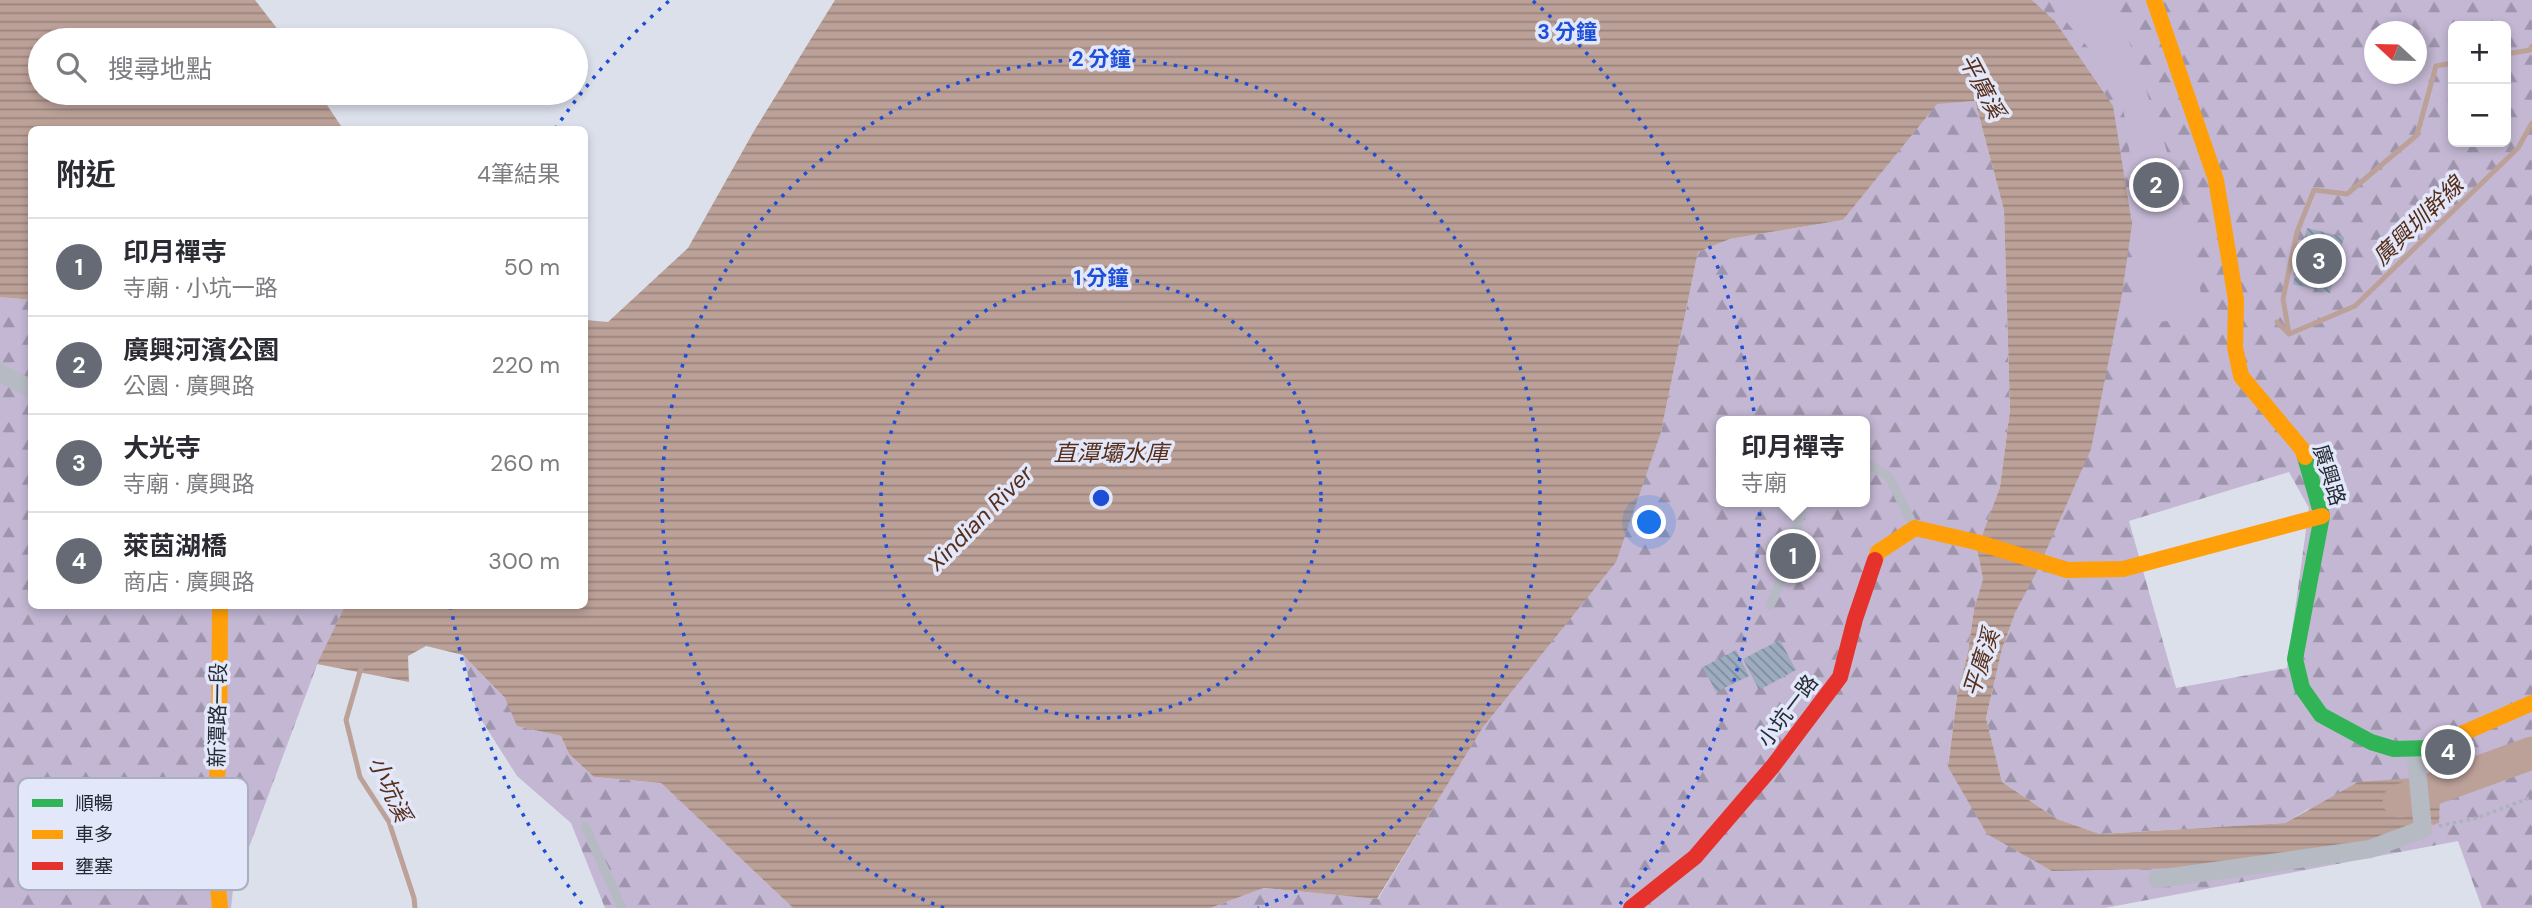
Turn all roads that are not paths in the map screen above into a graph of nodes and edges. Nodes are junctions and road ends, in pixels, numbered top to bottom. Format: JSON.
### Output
{"nodes":[{"id":1,"x":2154,"y":0,"type":"edge"},
{"id":2,"x":0,"y":373,"type":"edge"},
{"id":3,"x":28,"y":388,"type":"edge"},
{"id":4,"x":1870,"y":465,"type":"edge"},
{"id":5,"x":1802,"y":507,"type":"edge"},
{"id":6,"x":2322,"y":516,"type":"junction"},
{"id":7,"x":1915,"y":528,"type":"junction"},
{"id":8,"x":1770,"y":605,"type":"dead end"},
{"id":9,"x":220,"y":609,"type":"edge"},
{"id":10,"x":2532,"y":704,"type":"edge"},
{"id":11,"x":2415,"y":757,"type":"junction"},
{"id":12,"x":217,"y":778,"type":"edge"},
{"id":13,"x":585,"y":826,"type":"dead end"},
{"id":14,"x":2157,"y":879,"type":"dead end"},
{"id":15,"x":218,"y":890,"type":"edge"},
{"id":16,"x":220,"y":908,"type":"edge"},
{"id":17,"x":622,"y":908,"type":"edge"},
{"id":18,"x":1631,"y":908,"type":"edge"}],
"edges":[{"from":1,"to":6,"type":"street","name":"廣興路"},
{"from":2,"to":3,"type":"street"},
{"from":4,"to":7,"type":"lane"},
{"from":5,"to":8,"type":"lane"},
{"from":6,"to":7,"type":"street"},
{"from":6,"to":11,"type":"street","name":"廣興路"},
{"from":7,"to":18,"type":"street","name":"小坑一路"},
{"from":9,"to":12,"type":"street","name":"新潭路一段"},
{"from":10,"to":11,"type":"street","name":"廣興路"},
{"from":11,"to":14,"type":"street"},
{"from":13,"to":17,"type":"lane"},
{"from":15,"to":16,"type":"street","name":"新潭路一段"}]}
